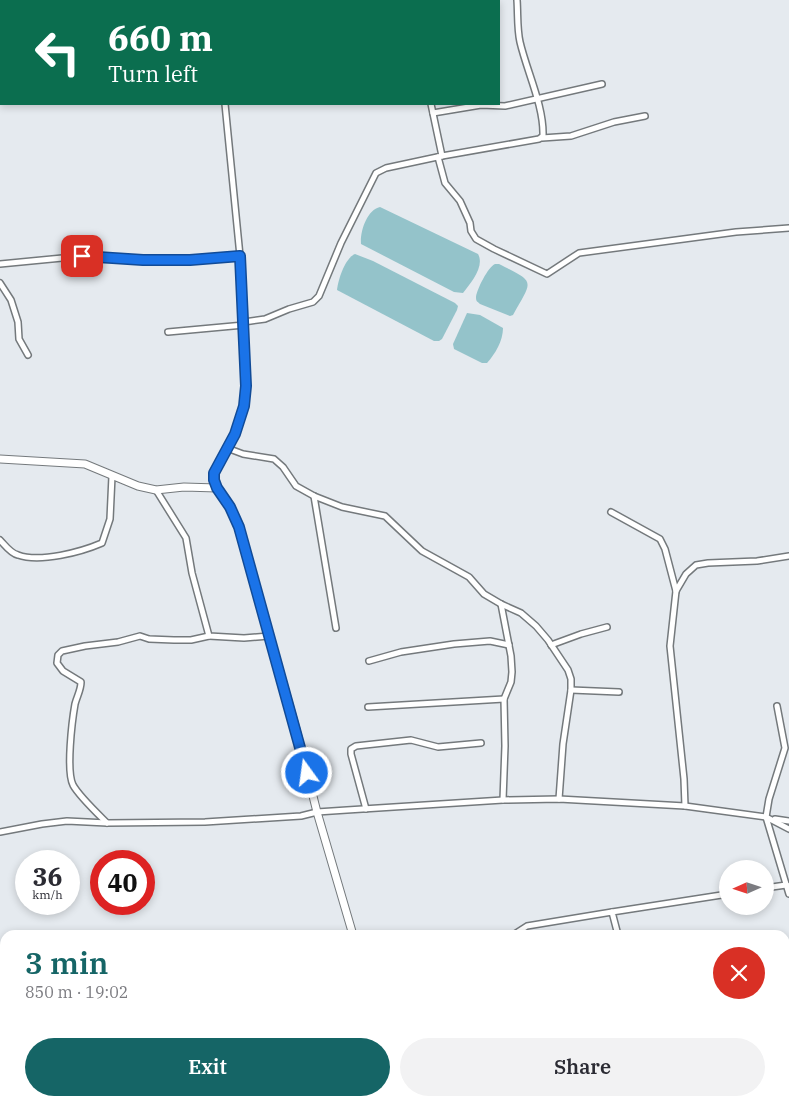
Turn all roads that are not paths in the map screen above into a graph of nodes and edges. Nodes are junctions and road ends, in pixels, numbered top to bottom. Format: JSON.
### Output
{"nodes":[{"id":1,"x":516,"y":0,"type":"edge"},
{"id":2,"x":602,"y":84,"type":"dead end"},
{"id":3,"x":537,"y":99,"type":"junction"},
{"id":4,"x":225,"y":105,"type":"edge"},
{"id":5,"x":431,"y":105,"type":"edge"},
{"id":6,"x":433,"y":113,"type":"junction"},
{"id":7,"x":644,"y":116,"type":"dead end"},
{"id":8,"x":542,"y":138,"type":"junction"},
{"id":9,"x":440,"y":157,"type":"junction"},
{"id":10,"x":789,"y":228,"type":"edge"},
{"id":11,"x":240,"y":256,"type":"junction"},
{"id":12,"x":0,"y":264,"type":"edge"},
{"id":13,"x":0,"y":283,"type":"edge"},
{"id":14,"x":244,"y":324,"type":"junction"},
{"id":15,"x":168,"y":332,"type":"dead end"},
{"id":16,"x":28,"y":356,"type":"dead end"},
{"id":17,"x":227,"y":448,"type":"junction"},
{"id":18,"x":0,"y":459,"type":"edge"},
{"id":19,"x":112,"y":476,"type":"junction"},
{"id":20,"x":217,"y":488,"type":"junction"},
{"id":21,"x":156,"y":490,"type":"junction"},
{"id":22,"x":314,"y":496,"type":"junction"},
{"id":23,"x":611,"y":512,"type":"dead end"},
{"id":24,"x":0,"y":540,"type":"edge"},
{"id":25,"x":789,"y":556,"type":"edge"},
{"id":26,"x":676,"y":591,"type":"junction"},
{"id":27,"x":501,"y":604,"type":"junction"},
{"id":28,"x":606,"y":627,"type":"dead end"},
{"id":29,"x":336,"y":628,"type":"dead end"},
{"id":30,"x":209,"y":636,"type":"junction"},
{"id":31,"x":269,"y":636,"type":"junction"},
{"id":32,"x":509,"y":645,"type":"junction"},
{"id":33,"x":551,"y":645,"type":"junction"},
{"id":34,"x":369,"y":661,"type":"dead end"},
{"id":35,"x":571,"y":690,"type":"junction"},
{"id":36,"x":619,"y":692,"type":"dead end"},
{"id":37,"x":504,"y":699,"type":"junction"},
{"id":38,"x":777,"y":706,"type":"dead end"},
{"id":39,"x":368,"y":707,"type":"dead end"},
{"id":40,"x":481,"y":744,"type":"dead end"},
{"id":41,"x":559,"y":799,"type":"junction"},
{"id":42,"x":503,"y":800,"type":"junction"},
{"id":43,"x":685,"y":806,"type":"junction"},
{"id":44,"x":366,"y":809,"type":"junction"},
{"id":45,"x":317,"y":812,"type":"junction"},
{"id":46,"x":769,"y":817,"type":"junction"},
{"id":47,"x":789,"y":821,"type":"edge"},
{"id":48,"x":107,"y":824,"type":"junction"},
{"id":49,"x":789,"y":829,"type":"edge"},
{"id":50,"x":0,"y":832,"type":"edge"},
{"id":51,"x":788,"y":885,"type":"edge"},
{"id":52,"x":774,"y":887,"type":"edge"},
{"id":53,"x":789,"y":894,"type":"edge"},
{"id":54,"x":719,"y":895,"type":"edge"},
{"id":55,"x":612,"y":912,"type":"junction"},
{"id":56,"x":352,"y":930,"type":"edge"},
{"id":57,"x":521,"y":930,"type":"edge"},
{"id":58,"x":617,"y":930,"type":"edge"}],
"edges":[{"from":1,"to":3,"type":"street"},
{"from":2,"to":3,"type":"street"},
{"from":3,"to":6,"type":"street"},
{"from":3,"to":8,"type":"street"},
{"from":4,"to":11,"type":"street"},
{"from":5,"to":6,"type":"street"},
{"from":6,"to":9,"type":"street"},
{"from":7,"to":8,"type":"street"},
{"from":8,"to":9,"type":"street"},
{"from":9,"to":10,"type":"street"},
{"from":9,"to":14,"type":"street"},
{"from":11,"to":12,"type":"street"},
{"from":11,"to":14,"type":"street"},
{"from":13,"to":16,"type":"street"},
{"from":14,"to":15,"type":"street"},
{"from":14,"to":17,"type":"street"},
{"from":17,"to":20,"type":"street"},
{"from":17,"to":22,"type":"street"},
{"from":18,"to":19,"type":"street"},
{"from":19,"to":21,"type":"street"},
{"from":19,"to":24,"type":"street"},
{"from":20,"to":21,"type":"street"},
{"from":20,"to":31,"type":"street"},
{"from":21,"to":30,"type":"street"},
{"from":22,"to":27,"type":"street"},
{"from":22,"to":29,"type":"street"},
{"from":23,"to":26,"type":"street"},
{"from":25,"to":26,"type":"street"},
{"from":26,"to":43,"type":"street"},
{"from":27,"to":32,"type":"street"},
{"from":27,"to":33,"type":"street"},
{"from":28,"to":33,"type":"street"},
{"from":30,"to":31,"type":"street"},
{"from":30,"to":48,"type":"street"},
{"from":31,"to":45,"type":"street"},
{"from":32,"to":34,"type":"street"},
{"from":32,"to":37,"type":"street"},
{"from":33,"to":35,"type":"street"},
{"from":35,"to":36,"type":"street"},
{"from":35,"to":41,"type":"street"},
{"from":37,"to":39,"type":"street"},
{"from":37,"to":42,"type":"street"},
{"from":38,"to":46,"type":"street"},
{"from":40,"to":44,"type":"street"},
{"from":41,"to":42,"type":"street"},
{"from":41,"to":43,"type":"street"},
{"from":42,"to":44,"type":"street"},
{"from":43,"to":46,"type":"street"},
{"from":44,"to":45,"type":"street"},
{"from":45,"to":48,"type":"street"},
{"from":45,"to":56,"type":"street"},
{"from":46,"to":47,"type":"street"},
{"from":46,"to":49,"type":"street"},
{"from":46,"to":51,"type":"street"},
{"from":48,"to":50,"type":"street"},
{"from":51,"to":52,"type":"street"},
{"from":51,"to":53,"type":"street"},
{"from":54,"to":55,"type":"street"},
{"from":55,"to":57,"type":"street"},
{"from":55,"to":58,"type":"street"}]}
